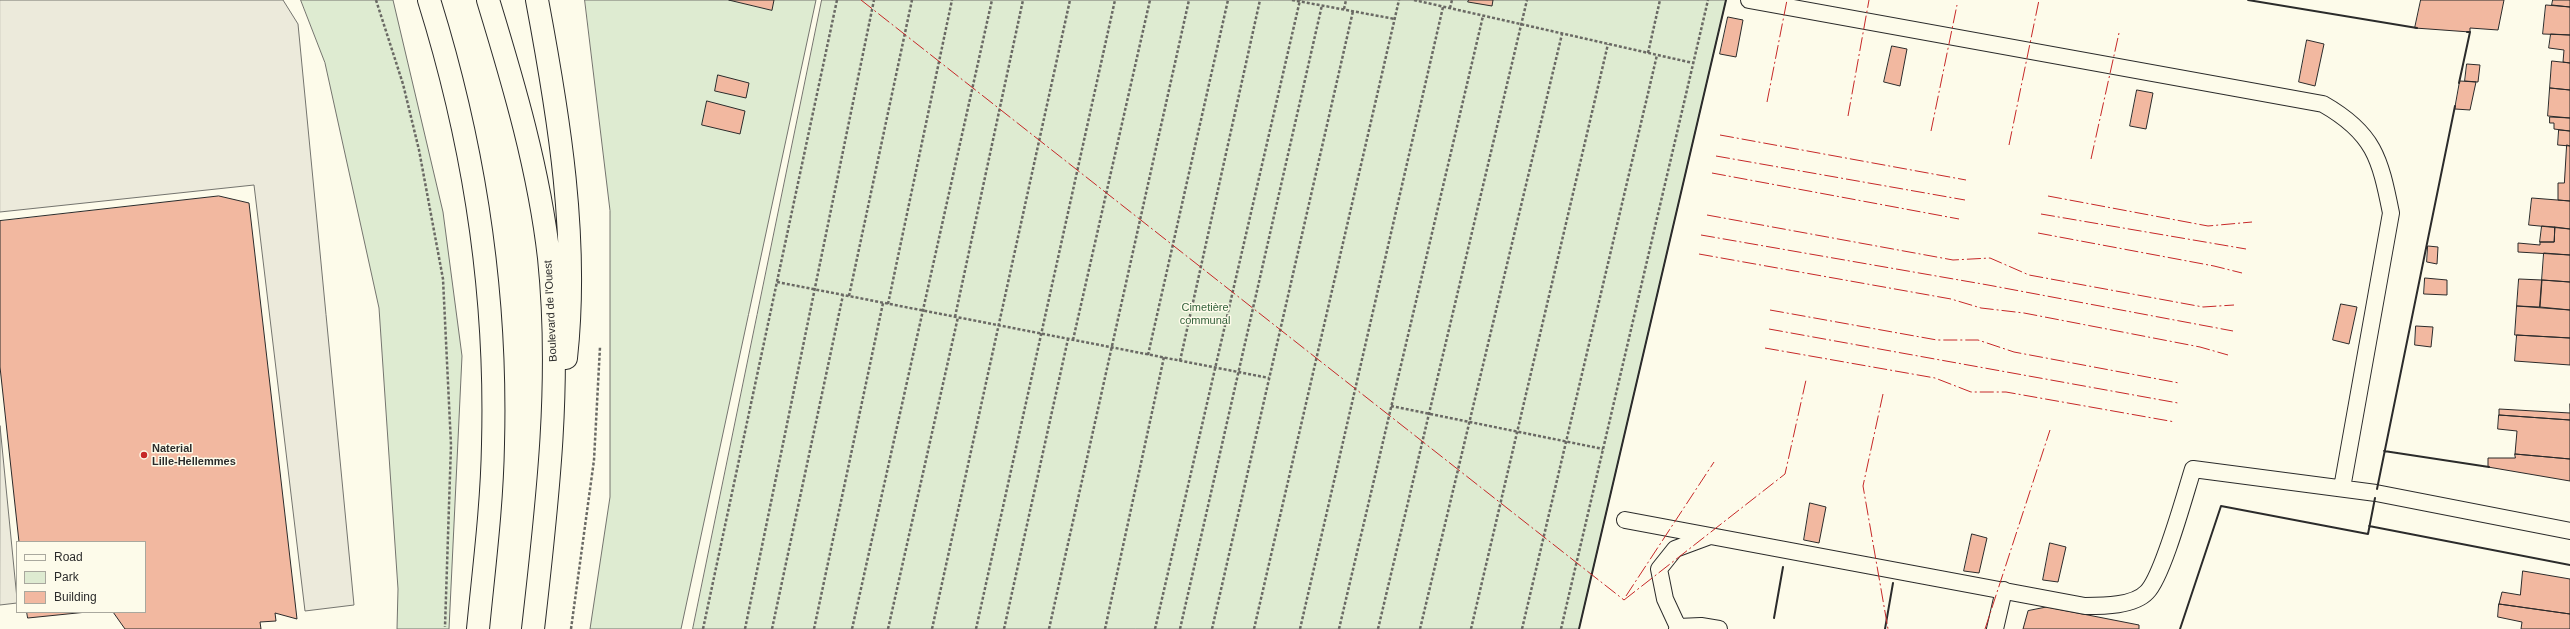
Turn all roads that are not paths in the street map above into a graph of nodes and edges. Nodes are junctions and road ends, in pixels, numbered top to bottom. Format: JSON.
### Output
{"nodes":[{"id":1,"x":429,"y":0,"type":"edge"},
{"id":2,"x":488,"y":0,"type":"edge"},
{"id":3,"x":537,"y":0,"type":"edge"},
{"id":4,"x":1749,"y":0,"type":"edge"},
{"id":5,"x":554,"y":430,"type":"junction"},
{"id":6,"x":2342,"y":488,"type":"junction"},
{"id":7,"x":1625,"y":520,"type":"dead end"},
{"id":8,"x":2570,"y":531,"type":"edge"},
{"id":9,"x":1710,"y":535,"type":"junction"},
{"id":10,"x":2004,"y":590,"type":"junction"},
{"id":11,"x":1678,"y":628,"type":"edge"},
{"id":12,"x":478,"y":629,"type":"edge"},
{"id":13,"x":533,"y":629,"type":"edge"},
{"id":14,"x":1719,"y":629,"type":"edge"},
{"id":15,"x":1995,"y":629,"type":"edge"}],
"edges":[{"from":1,"to":12,"type":"main road"},
{"from":2,"to":5,"type":"main road","name":"Boulevard de l'Ouest"},
{"from":3,"to":5,"type":"main road"},
{"from":4,"to":6,"type":"lane"},
{"from":5,"to":13,"type":"main road","name":"Boulevard de l'Ouest"},
{"from":6,"to":8,"type":"lane"},
{"from":6,"to":10,"type":"lane"},
{"from":7,"to":9,"type":"lane"},
{"from":9,"to":10,"type":"lane"},
{"from":9,"to":11,"type":"lane"},
{"from":10,"to":15,"type":"lane"},
{"from":11,"to":14,"type":"lane"}]}
